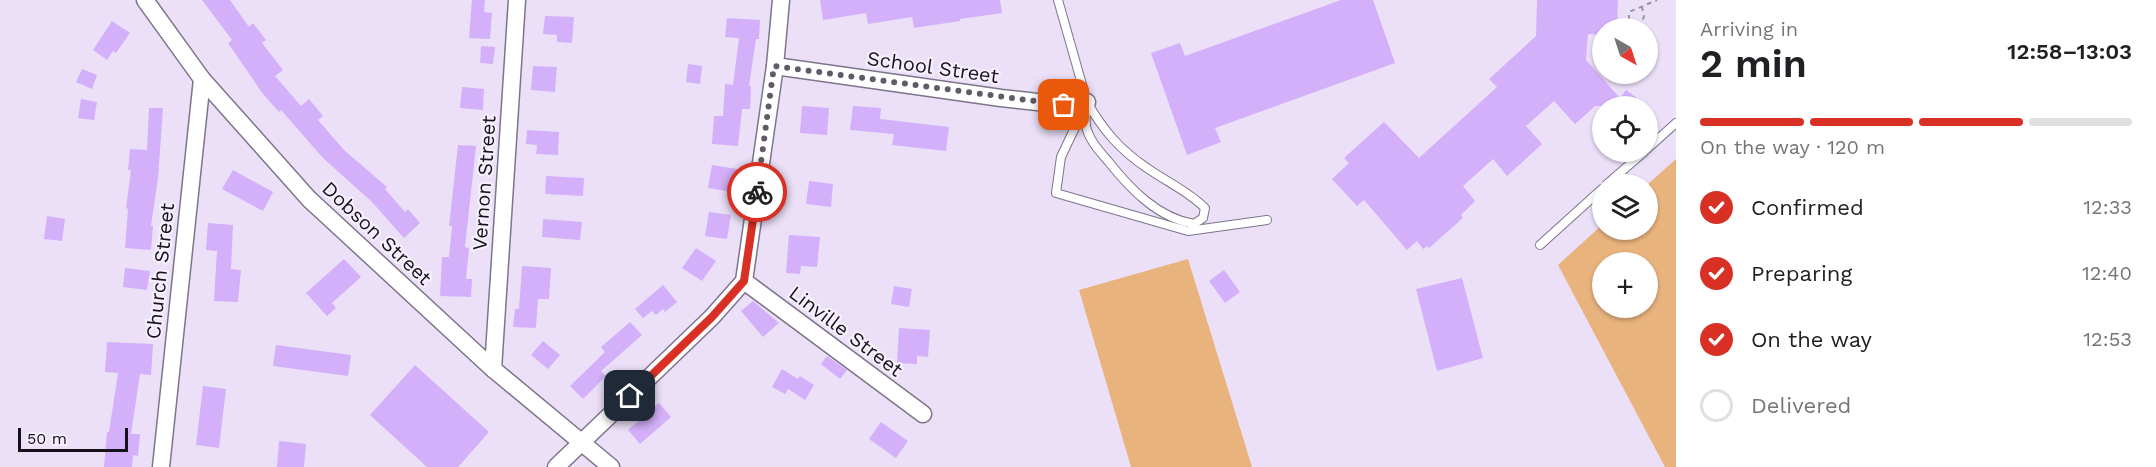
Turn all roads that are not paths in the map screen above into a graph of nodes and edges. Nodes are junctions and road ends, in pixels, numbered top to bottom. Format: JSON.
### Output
{"nodes":[{"id":1,"x":145,"y":0,"type":"edge"},
{"id":2,"x":517,"y":0,"type":"edge"},
{"id":3,"x":781,"y":0,"type":"edge"},
{"id":4,"x":1058,"y":0,"type":"edge"},
{"id":5,"x":774,"y":66,"type":"junction"},
{"id":6,"x":202,"y":79,"type":"junction"},
{"id":7,"x":1087,"y":102,"type":"junction"},
{"id":8,"x":1676,"y":123,"type":"edge"},
{"id":9,"x":1658,"y":139,"type":"edge"},
{"id":10,"x":1632,"y":162,"type":"edge"},
{"id":11,"x":1618,"y":174,"type":"edge"},
{"id":12,"x":1592,"y":198,"type":"edge"},
{"id":13,"x":1267,"y":220,"type":"dead end"},
{"id":14,"x":1540,"y":244,"type":"dead end"},
{"id":15,"x":744,"y":281,"type":"junction"},
{"id":16,"x":493,"y":369,"type":"junction"},
{"id":17,"x":923,"y":414,"type":"dead end"},
{"id":18,"x":581,"y":444,"type":"junction"},
{"id":19,"x":161,"y":467,"type":"edge"},
{"id":20,"x":556,"y":467,"type":"edge"},
{"id":21,"x":611,"y":467,"type":"edge"}],
"edges":[{"from":1,"to":6,"type":"street","name":"Dobson Street"},
{"from":2,"to":16,"type":"street","name":"Vernon Street"},
{"from":3,"to":5,"type":"street"},
{"from":4,"to":7,"type":"lane"},
{"from":5,"to":7,"type":"street","name":"School Street"},
{"from":5,"to":15,"type":"street"},
{"from":6,"to":16,"type":"street","name":"Dobson Street"},
{"from":6,"to":19,"type":"street","name":"Church Street"},
{"from":7,"to":7,"type":"lane"},
{"from":7,"to":13,"type":"lane"},
{"from":8,"to":9,"type":"lane"},
{"from":10,"to":11,"type":"lane"},
{"from":12,"to":14,"type":"lane"},
{"from":15,"to":17,"type":"street","name":"Linville Street"},
{"from":15,"to":18,"type":"street"},
{"from":16,"to":18,"type":"street","name":"Dobson Street"},
{"from":18,"to":20,"type":"street"},
{"from":18,"to":21,"type":"street","name":"Dobson Street"}]}
